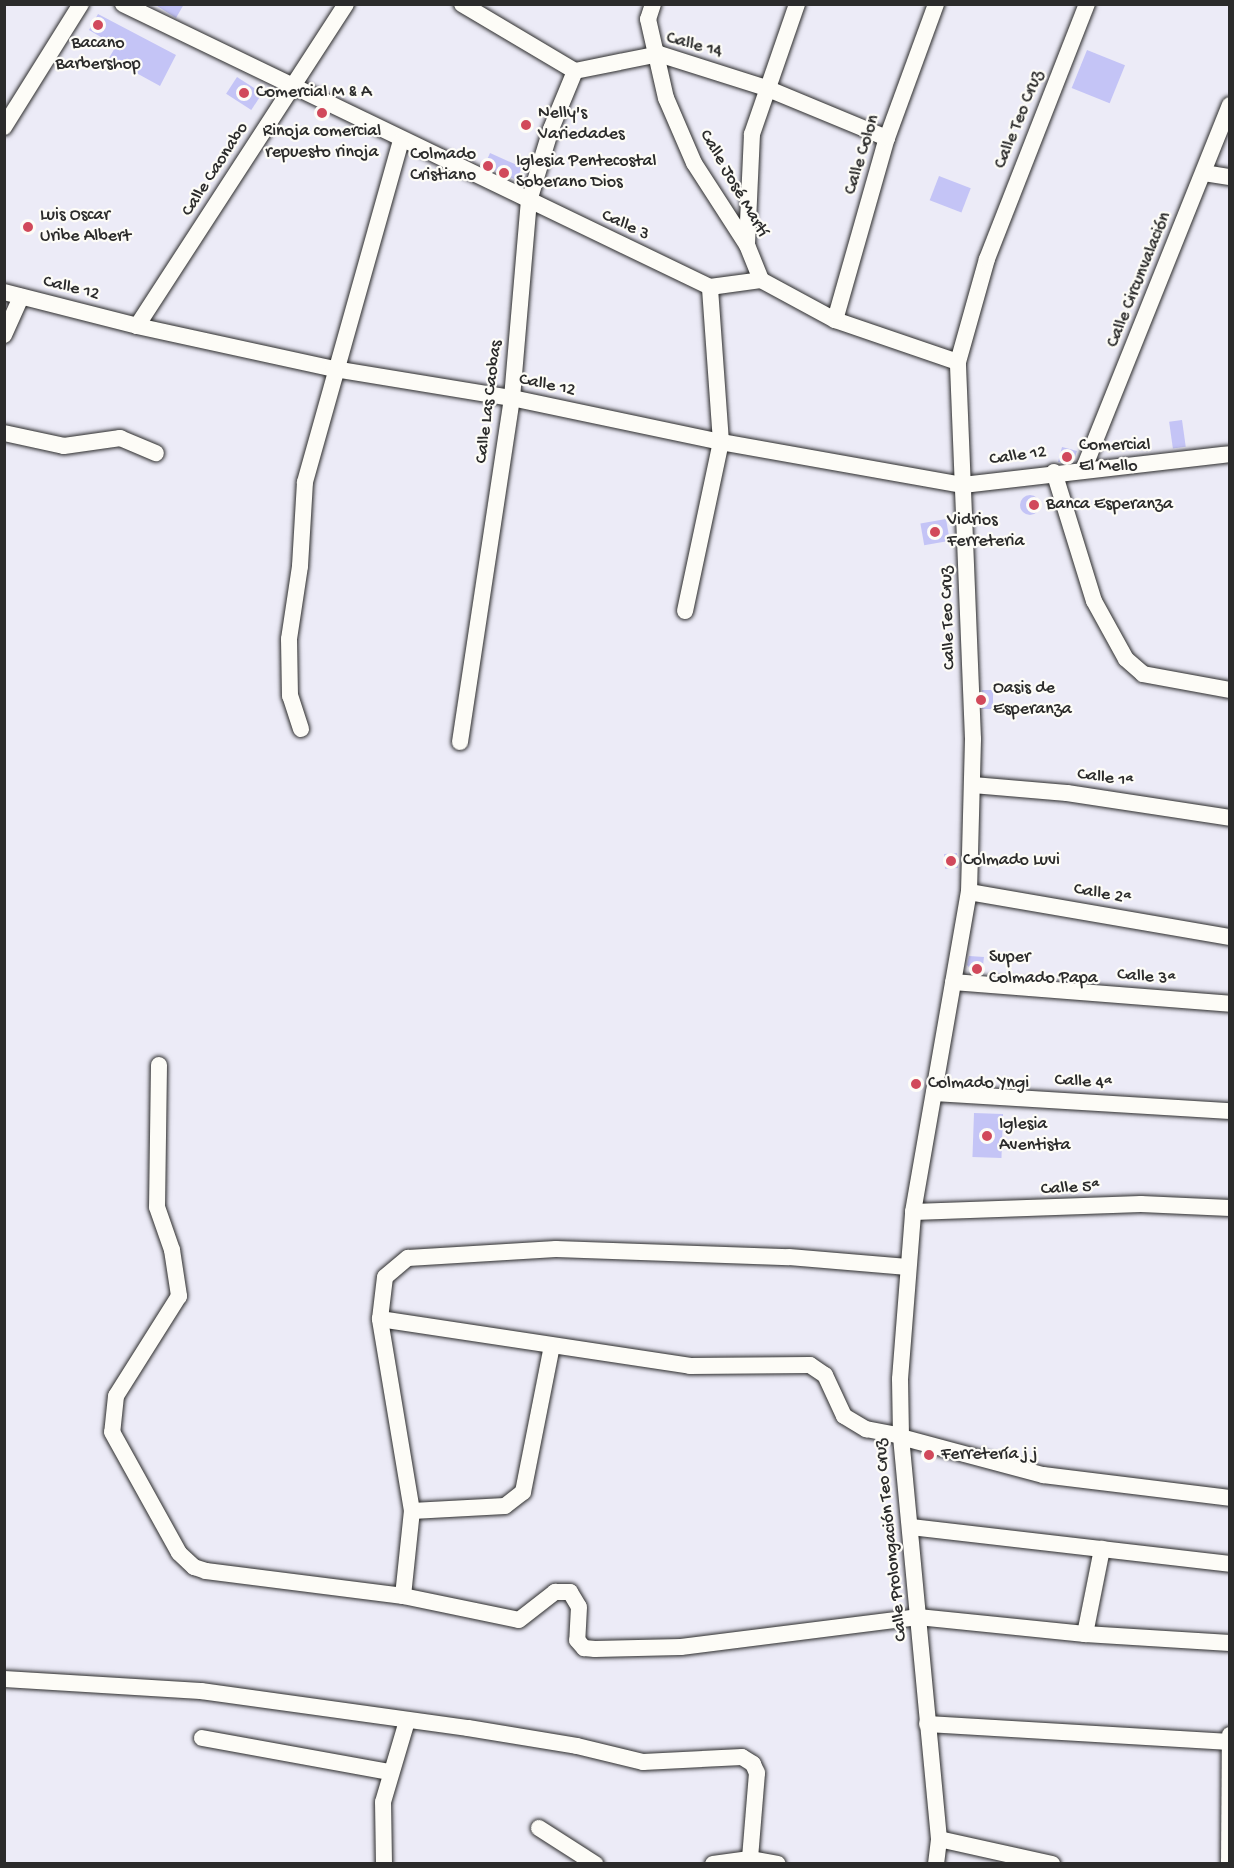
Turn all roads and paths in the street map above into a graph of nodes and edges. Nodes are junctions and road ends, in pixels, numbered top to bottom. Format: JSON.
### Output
{"nodes":[{"id":1,"x":81,"y":4,"type":"edge"},
{"id":2,"x":123,"y":4,"type":"edge"},
{"id":3,"x":346,"y":4,"type":"edge"},
{"id":4,"x":462,"y":4,"type":"edge"},
{"id":5,"x":797,"y":4,"type":"edge"},
{"id":6,"x":936,"y":4,"type":"edge"},
{"id":7,"x":1087,"y":4,"type":"edge"},
{"id":8,"x":141,"y":9,"type":"edge"},
{"id":9,"x":647,"y":9,"type":"edge"},
{"id":10,"x":658,"y":54,"type":"junction"},
{"id":11,"x":575,"y":71,"type":"junction"},
{"id":12,"x":294,"y":85,"type":"junction"},
{"id":13,"x":766,"y":88,"type":"junction"},
{"id":14,"x":1230,"y":105,"type":"edge"},
{"id":15,"x":4,"y":127,"type":"edge"},
{"id":16,"x":887,"y":138,"type":"junction"},
{"id":17,"x":401,"y":141,"type":"junction"},
{"id":18,"x":1204,"y":173,"type":"junction"},
{"id":19,"x":1230,"y":177,"type":"edge"},
{"id":20,"x":529,"y":201,"type":"junction"},
{"id":21,"x":747,"y":245,"type":"junction"},
{"id":22,"x":761,"y":280,"type":"junction"},
{"id":23,"x":710,"y":287,"type":"junction"},
{"id":24,"x":4,"y":292,"type":"edge"},
{"id":25,"x":21,"y":297,"type":"junction"},
{"id":26,"x":835,"y":320,"type":"junction"},
{"id":27,"x":138,"y":326,"type":"junction"},
{"id":28,"x":4,"y":335,"type":"edge"},
{"id":29,"x":958,"y":363,"type":"junction"},
{"id":30,"x":334,"y":369,"type":"junction"},
{"id":31,"x":512,"y":398,"type":"junction"},
{"id":32,"x":4,"y":433,"type":"edge"},
{"id":33,"x":721,"y":442,"type":"junction"},
{"id":34,"x":156,"y":453,"type":"dead end"},
{"id":35,"x":1230,"y":454,"type":"edge"},
{"id":36,"x":1084,"y":468,"type":"junction"},
{"id":37,"x":1054,"y":472,"type":"junction"},
{"id":38,"x":963,"y":484,"type":"junction"},
{"id":39,"x":686,"y":611,"type":"dead end"},
{"id":40,"x":1230,"y":690,"type":"edge"},
{"id":41,"x":301,"y":729,"type":"dead end"},
{"id":42,"x":460,"y":742,"type":"dead end"},
{"id":43,"x":974,"y":785,"type":"junction"},
{"id":44,"x":1230,"y":818,"type":"edge"},
{"id":45,"x":969,"y":892,"type":"junction"},
{"id":46,"x":1230,"y":937,"type":"edge"},
{"id":47,"x":952,"y":982,"type":"junction"},
{"id":48,"x":1230,"y":1004,"type":"edge"},
{"id":49,"x":159,"y":1065,"type":"dead end"},
{"id":50,"x":934,"y":1093,"type":"junction"},
{"id":51,"x":1230,"y":1111,"type":"edge"},
{"id":52,"x":1230,"y":1208,"type":"edge"},
{"id":53,"x":913,"y":1212,"type":"junction"},
{"id":54,"x":908,"y":1267,"type":"junction"},
{"id":55,"x":380,"y":1319,"type":"junction"},
{"id":56,"x":552,"y":1346,"type":"junction"},
{"id":57,"x":901,"y":1437,"type":"junction"},
{"id":58,"x":1230,"y":1498,"type":"edge"},
{"id":59,"x":412,"y":1511,"type":"junction"},
{"id":60,"x":910,"y":1527,"type":"junction"},
{"id":61,"x":1102,"y":1550,"type":"junction"},
{"id":62,"x":1230,"y":1564,"type":"edge"},
{"id":63,"x":403,"y":1596,"type":"junction"},
{"id":64,"x":918,"y":1617,"type":"junction"},
{"id":65,"x":1085,"y":1634,"type":"junction"},
{"id":66,"x":1230,"y":1642,"type":"edge"},
{"id":67,"x":4,"y":1678,"type":"edge"},
{"id":68,"x":407,"y":1721,"type":"junction"},
{"id":69,"x":927,"y":1724,"type":"junction"},
{"id":70,"x":1230,"y":1735,"type":"edge"},
{"id":71,"x":202,"y":1738,"type":"dead end"},
{"id":72,"x":1229,"y":1742,"type":"edge"},
{"id":73,"x":390,"y":1772,"type":"junction"},
{"id":74,"x":539,"y":1828,"type":"dead end"},
{"id":75,"x":939,"y":1839,"type":"junction"},
{"id":76,"x":750,"y":1859,"type":"junction"},
{"id":77,"x":384,"y":1863,"type":"edge"},
{"id":78,"x":595,"y":1863,"type":"edge"},
{"id":79,"x":713,"y":1863,"type":"edge"},
{"id":80,"x":778,"y":1863,"type":"edge"},
{"id":81,"x":936,"y":1863,"type":"edge"},
{"id":82,"x":1052,"y":1863,"type":"edge"},
{"id":83,"x":1229,"y":1863,"type":"edge"}],
"edges":[{"from":1,"to":15,"type":"street"},
{"from":2,"to":8,"type":"street","name":"Calle 3"},
{"from":3,"to":12,"type":"street","name":"Calle Caonabo"},
{"from":4,"to":11,"type":"street"},
{"from":5,"to":13,"type":"street"},
{"from":6,"to":16,"type":"street","name":"Calle Colon"},
{"from":7,"to":29,"type":"street","name":"Calle Teo Cruz"},
{"from":8,"to":12,"type":"street","name":"Calle 3"},
{"from":9,"to":10,"type":"street","name":"Calle José Martí"},
{"from":10,"to":11,"type":"street","name":"Calle 14"},
{"from":10,"to":13,"type":"street","name":"Calle 14"},
{"from":10,"to":21,"type":"street","name":"Calle José Martí"},
{"from":11,"to":20,"type":"street","name":"Calle Las Caobas"},
{"from":12,"to":17,"type":"street","name":"Calle 3"},
{"from":12,"to":27,"type":"street","name":"Calle Caonabo"},
{"from":13,"to":16,"type":"street","name":"Calle 14"},
{"from":13,"to":21,"type":"street"},
{"from":14,"to":18,"type":"street","name":"Calle Circunvalación"},
{"from":16,"to":26,"type":"street","name":"Calle Colon"},
{"from":17,"to":20,"type":"street","name":"Calle 3"},
{"from":17,"to":30,"type":"street"},
{"from":18,"to":19,"type":"street"},
{"from":18,"to":36,"type":"street","name":"Calle Circunvalación"},
{"from":20,"to":23,"type":"street","name":"Calle 3"},
{"from":20,"to":31,"type":"street","name":"Calle Las Caobas"},
{"from":21,"to":22,"type":"street","name":"Calle José Martí"},
{"from":22,"to":23,"type":"street"},
{"from":22,"to":26,"type":"street"},
{"from":23,"to":33,"type":"street"},
{"from":24,"to":25,"type":"street","name":"Calle 12"},
{"from":25,"to":27,"type":"street","name":"Calle 12"},
{"from":25,"to":28,"type":"street"},
{"from":26,"to":29,"type":"street"},
{"from":27,"to":30,"type":"street","name":"Calle 12"},
{"from":29,"to":38,"type":"street","name":"Calle Teo Cruz"},
{"from":30,"to":31,"type":"street","name":"Calle 12"},
{"from":30,"to":41,"type":"street"},
{"from":31,"to":33,"type":"street","name":"Calle 12"},
{"from":31,"to":42,"type":"street","name":"Calle Las Caobas"},
{"from":32,"to":34,"type":"street"},
{"from":33,"to":38,"type":"street","name":"Calle 12"},
{"from":33,"to":39,"type":"street"},
{"from":35,"to":36,"type":"street","name":"Calle 12"},
{"from":36,"to":37,"type":"street","name":"Calle 12"},
{"from":37,"to":38,"type":"street","name":"Calle 12"},
{"from":37,"to":40,"type":"street"},
{"from":38,"to":43,"type":"street","name":"Calle Teo Cruz"},
{"from":43,"to":44,"type":"street","name":"Calle 1ª"},
{"from":43,"to":45,"type":"street","name":"Calle Teo Cruz"},
{"from":45,"to":46,"type":"street","name":"Calle 2ª"},
{"from":45,"to":47,"type":"street","name":"Calle Teo Cruz"},
{"from":47,"to":48,"type":"street","name":"Calle 3ª"},
{"from":47,"to":50,"type":"street","name":"Calle Teo Cruz"},
{"from":49,"to":63,"type":"street"},
{"from":50,"to":51,"type":"street","name":"Calle 4ª"},
{"from":50,"to":53,"type":"street","name":"Calle Teo Cruz"},
{"from":52,"to":53,"type":"street","name":"Calle 5ª"},
{"from":53,"to":54,"type":"street","name":"Calle Prolongación Teo Cruz"},
{"from":54,"to":55,"type":"street"},
{"from":54,"to":57,"type":"street","name":"Calle Prolongación Teo Cruz"},
{"from":55,"to":56,"type":"street"},
{"from":55,"to":59,"type":"street"},
{"from":56,"to":57,"type":"street"},
{"from":56,"to":59,"type":"street"},
{"from":57,"to":58,"type":"street"},
{"from":57,"to":60,"type":"street","name":"Calle Prolongación Teo Cruz"},
{"from":59,"to":63,"type":"street"},
{"from":60,"to":61,"type":"street"},
{"from":60,"to":64,"type":"street","name":"Calle Prolongación Teo Cruz"},
{"from":61,"to":62,"type":"street"},
{"from":61,"to":65,"type":"street"},
{"from":63,"to":64,"type":"street"},
{"from":64,"to":65,"type":"street"},
{"from":64,"to":69,"type":"street","name":"Calle Prolongación Teo Cruz"},
{"from":65,"to":66,"type":"street"},
{"from":67,"to":68,"type":"street"},
{"from":68,"to":73,"type":"street"},
{"from":68,"to":76,"type":"street"},
{"from":69,"to":72,"type":"street"},
{"from":69,"to":75,"type":"street","name":"Calle Prolongación Teo Cruz"},
{"from":70,"to":72,"type":"street"},
{"from":71,"to":73,"type":"street"},
{"from":72,"to":83,"type":"street"},
{"from":73,"to":77,"type":"street"},
{"from":74,"to":78,"type":"street"},
{"from":75,"to":81,"type":"street","name":"Calle Prolongación Teo Cruz"},
{"from":75,"to":82,"type":"street"},
{"from":76,"to":79,"type":"street"},
{"from":76,"to":80,"type":"street"}]}
